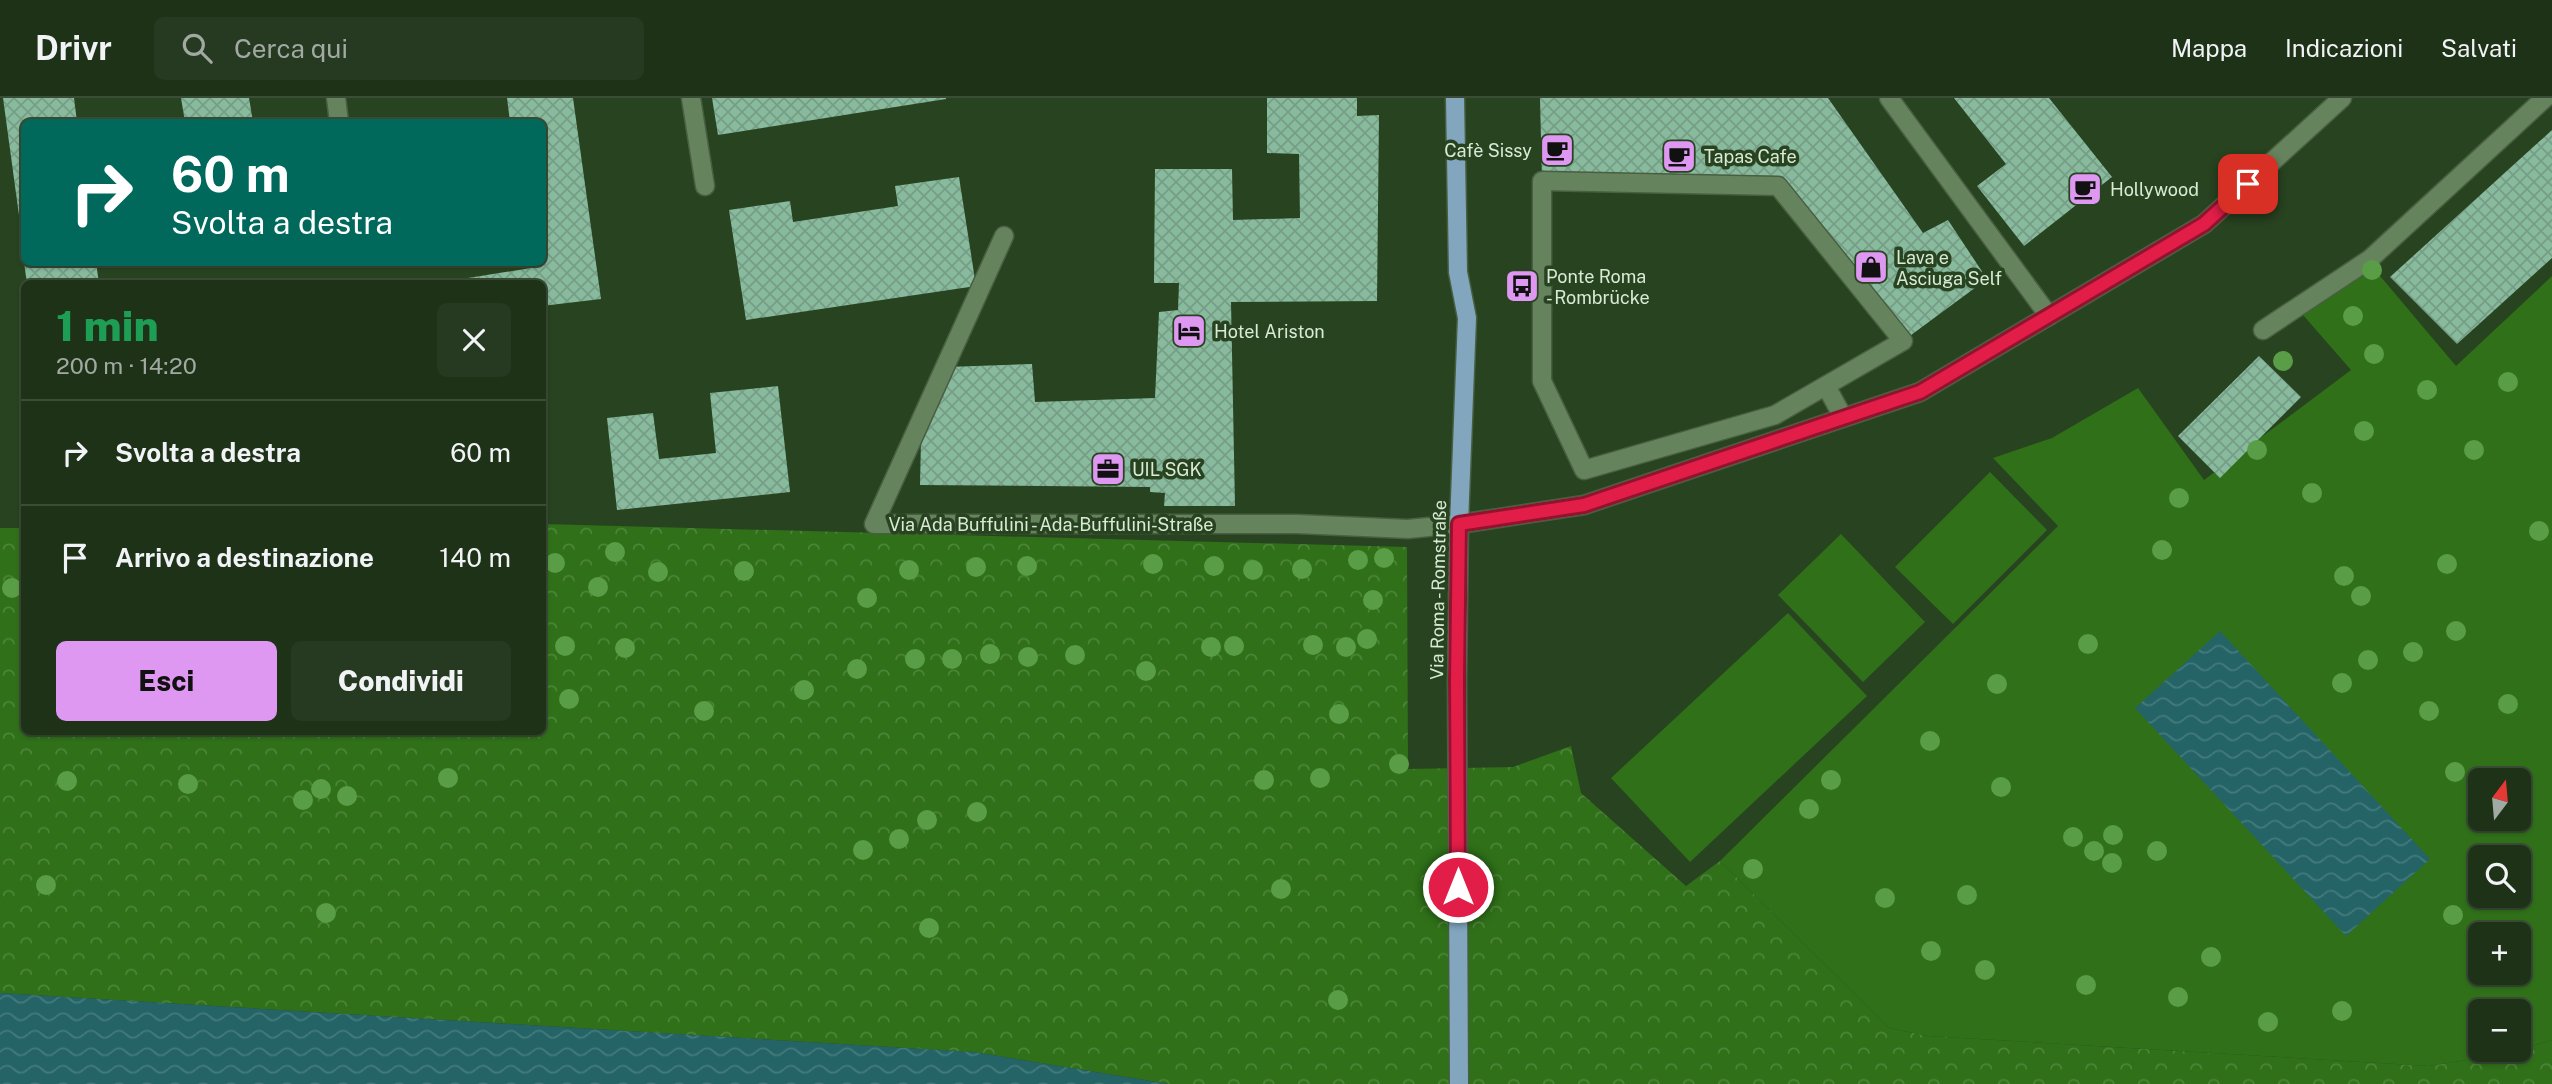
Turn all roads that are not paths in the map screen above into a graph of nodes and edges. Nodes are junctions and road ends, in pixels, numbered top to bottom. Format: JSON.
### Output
{"nodes":[{"id":1,"x":336,"y":98,"type":"edge"},
{"id":2,"x":691,"y":98,"type":"edge"},
{"id":3,"x":1454,"y":98,"type":"edge"},
{"id":4,"x":1889,"y":98,"type":"edge"},
{"id":5,"x":2342,"y":98,"type":"edge"},
{"id":6,"x":2545,"y":98,"type":"edge"},
{"id":7,"x":339,"y":119,"type":"edge"},
{"id":8,"x":705,"y":186,"type":"dead end"},
{"id":9,"x":1004,"y":236,"type":"dead end"},
{"id":10,"x":2049,"y":316,"type":"junction"},
{"id":11,"x":2263,"y":330,"type":"dead end"},
{"id":12,"x":1826,"y":386,"type":"junction"},
{"id":13,"x":1843,"y":417,"type":"junction"},
{"id":14,"x":1459,"y":524,"type":"junction"},
{"id":15,"x":1459,"y":1084,"type":"edge"}],
"edges":[{"from":1,"to":7,"type":"street"},
{"from":2,"to":8,"type":"street"},
{"from":3,"to":14,"type":"main road","name":"Via Roma - Romstraße"},
{"from":4,"to":10,"type":"street"},
{"from":5,"to":10,"type":"street"},
{"from":6,"to":11,"type":"street"},
{"from":9,"to":14,"type":"street","name":"Via Ada Buffulini - Ada-Buffulini-Straße"},
{"from":10,"to":13,"type":"street"},
{"from":12,"to":12,"type":"street"},
{"from":12,"to":13,"type":"street"},
{"from":13,"to":14,"type":"street"},
{"from":14,"to":15,"type":"main road","name":"Via Roma - Romstraße"}]}
